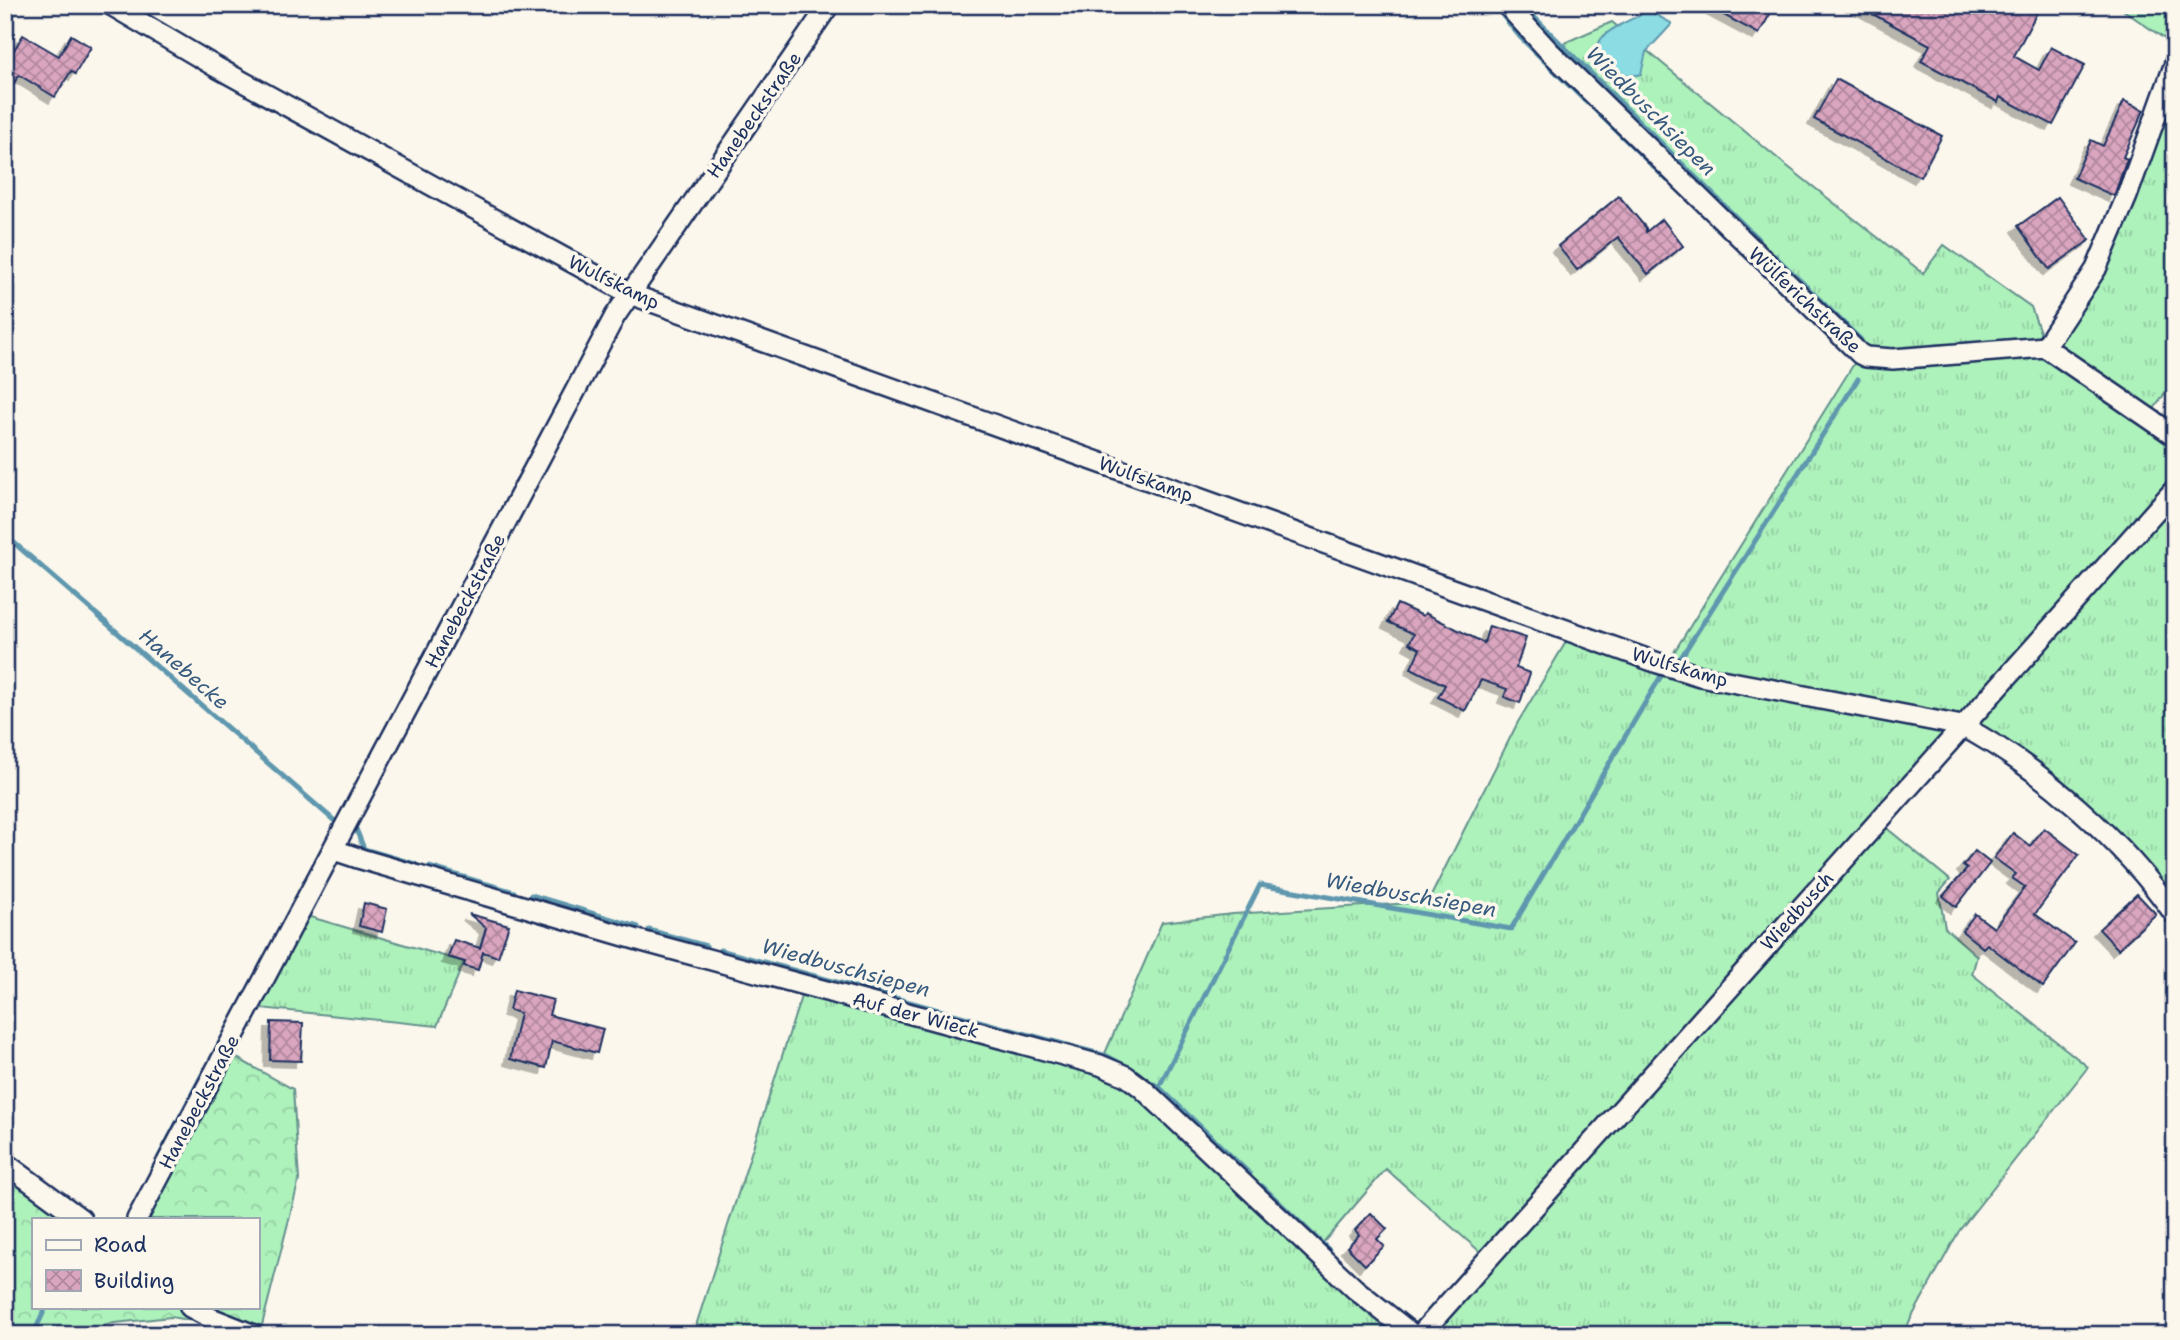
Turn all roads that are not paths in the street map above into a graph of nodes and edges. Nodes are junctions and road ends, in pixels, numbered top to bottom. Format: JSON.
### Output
{"nodes":[{"id":1,"x":111,"y":5,"type":"edge"},
{"id":2,"x":829,"y":5,"type":"edge"},
{"id":3,"x":1507,"y":5,"type":"edge"},
{"id":4,"x":2175,"y":63,"type":"edge"},
{"id":5,"x":630,"y":295,"type":"junction"},
{"id":6,"x":2045,"y":347,"type":"junction"},
{"id":7,"x":2175,"y":436,"type":"edge"},
{"id":8,"x":2175,"y":489,"type":"edge"},
{"id":9,"x":1962,"y":726,"type":"junction"},
{"id":10,"x":334,"y":850,"type":"junction"},
{"id":11,"x":2175,"y":915,"type":"edge"},
{"id":12,"x":5,"y":1163,"type":"edge"},
{"id":13,"x":79,"y":1218,"type":"edge"},
{"id":14,"x":138,"y":1218,"type":"edge"},
{"id":15,"x":192,"y":1308,"type":"edge"},
{"id":16,"x":254,"y":1335,"type":"edge"},
{"id":17,"x":1413,"y":1335,"type":"edge"},
{"id":18,"x":1420,"y":1335,"type":"edge"}],
"edges":[{"from":1,"to":5,"type":"street","name":"Wulfskamp"},
{"from":2,"to":5,"type":"street","name":"Hanebeckstraße"},
{"from":3,"to":6,"type":"street","name":"Wülferichstraße"},
{"from":4,"to":6,"type":"street"},
{"from":5,"to":9,"type":"street","name":"Wulfskamp"},
{"from":5,"to":10,"type":"street","name":"Hanebeckstraße"},
{"from":6,"to":7,"type":"street"},
{"from":8,"to":9,"type":"street","name":"Wiedbusch"},
{"from":9,"to":11,"type":"street","name":"Wulfskamp"},
{"from":9,"to":18,"type":"street","name":"Wiedbusch"},
{"from":10,"to":14,"type":"street","name":"Hanebeckstraße"},
{"from":10,"to":17,"type":"street","name":"Auf der Wieck"},
{"from":12,"to":13,"type":"street"},
{"from":15,"to":16,"type":"street"}]}
